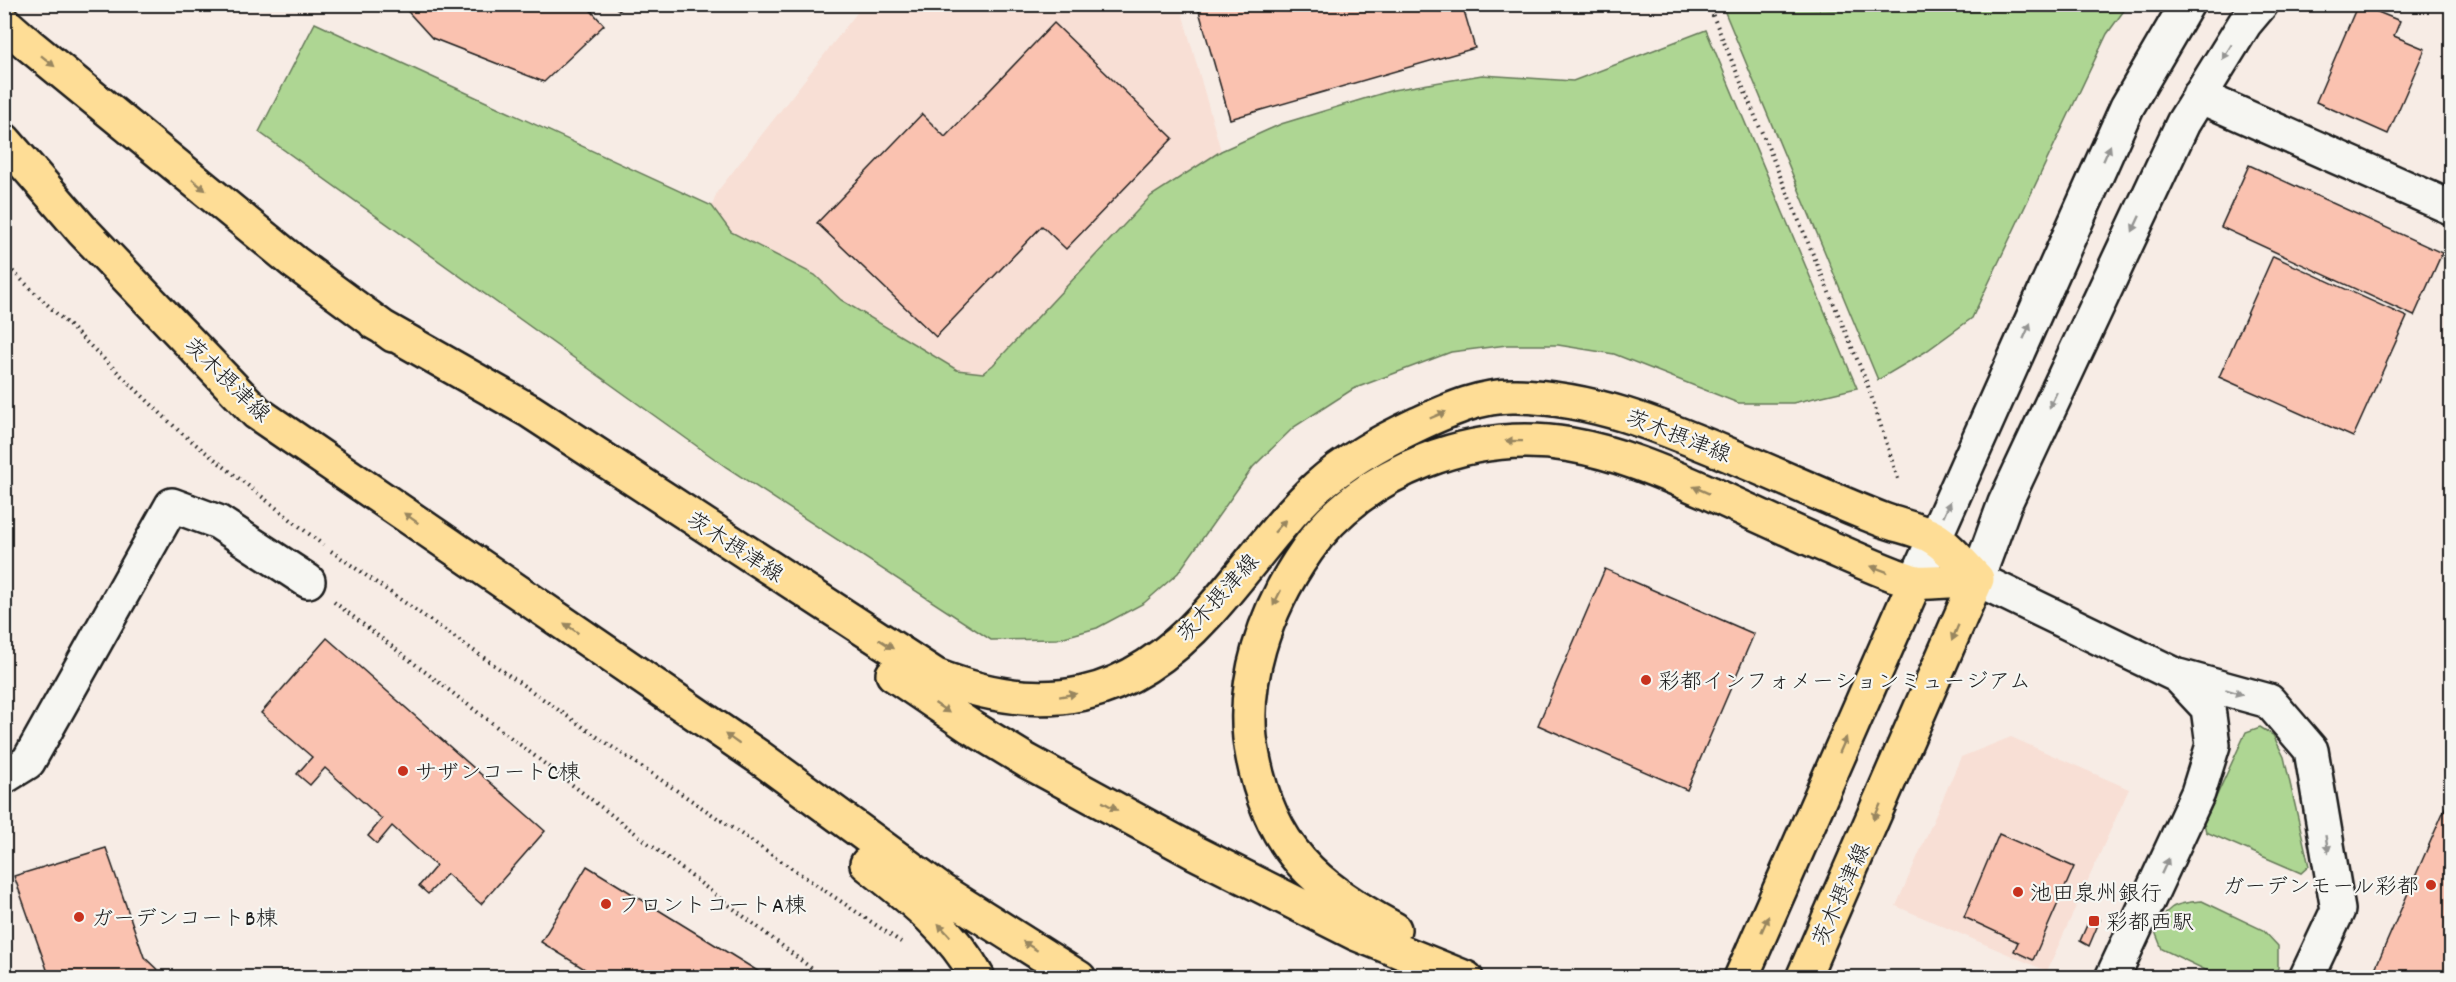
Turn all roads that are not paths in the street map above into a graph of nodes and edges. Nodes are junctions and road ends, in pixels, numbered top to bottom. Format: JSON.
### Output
{"nodes":[{"id":1,"x":2187,"y":4,"type":"edge"},
{"id":2,"x":2261,"y":4,"type":"edge"},
{"id":3,"x":4,"y":22,"type":"edge"},
{"id":4,"x":2199,"y":96,"type":"junction"},
{"id":5,"x":4,"y":140,"type":"edge"},
{"id":6,"x":2451,"y":208,"type":"edge"},
{"id":7,"x":375,"y":323,"type":"junction"},
{"id":8,"x":1934,"y":538,"type":"junction"},
{"id":9,"x":1977,"y":579,"type":"junction"},
{"id":10,"x":308,"y":582,"type":"road end"},
{"id":11,"x":1915,"y":582,"type":"junction"},
{"id":12,"x":2178,"y":676,"type":"junction"},
{"id":13,"x":759,"y":757,"type":"junction"},
{"id":14,"x":4,"y":777,"type":"edge"},
{"id":15,"x":978,"y":978,"type":"edge"},
{"id":16,"x":1079,"y":978,"type":"edge"},
{"id":17,"x":1466,"y":978,"type":"edge"},
{"id":18,"x":1479,"y":978,"type":"edge"},
{"id":19,"x":1741,"y":978,"type":"edge"},
{"id":20,"x":1803,"y":978,"type":"edge"},
{"id":21,"x":2112,"y":978,"type":"edge"},
{"id":22,"x":2306,"y":978,"type":"edge"}],
"edges":[{"from":8,"to":1,"type":"street","one_way":true},
{"from":2,"to":4,"type":"street","one_way":true},
{"from":3,"to":7,"type":"main road","name":"茨木摂津線","one_way":true},
{"from":4,"to":6,"type":"street"},
{"from":4,"to":9,"type":"street","one_way":true},
{"from":13,"to":5,"type":"main road","name":"茨木摂津線","one_way":true},
{"from":7,"to":8,"type":"main road","name":"茨木摂津線","one_way":true},
{"from":7,"to":17,"type":"main road","name":"茨木摂津線","one_way":true},
{"from":8,"to":9,"type":"main road","name":"茨木摂津線"},
{"from":8,"to":11,"type":"street"},
{"from":9,"to":11,"type":"main road","name":"茨木摂津線"},
{"from":9,"to":12,"type":"street"},
{"from":9,"to":20,"type":"main road","name":"茨木摂津線","one_way":true},
{"from":10,"to":14,"type":"street"},
{"from":11,"to":18,"type":"main road","name":"茨木摂津線","one_way":true},
{"from":19,"to":11,"type":"main road","one_way":true},
{"from":21,"to":12,"type":"street","one_way":true},
{"from":12,"to":22,"type":"street","one_way":true},
{"from":15,"to":13,"type":"main road","name":"茨木摂津線","one_way":true},
{"from":16,"to":13,"type":"main road","name":"茨木摂津線","one_way":true}]}
